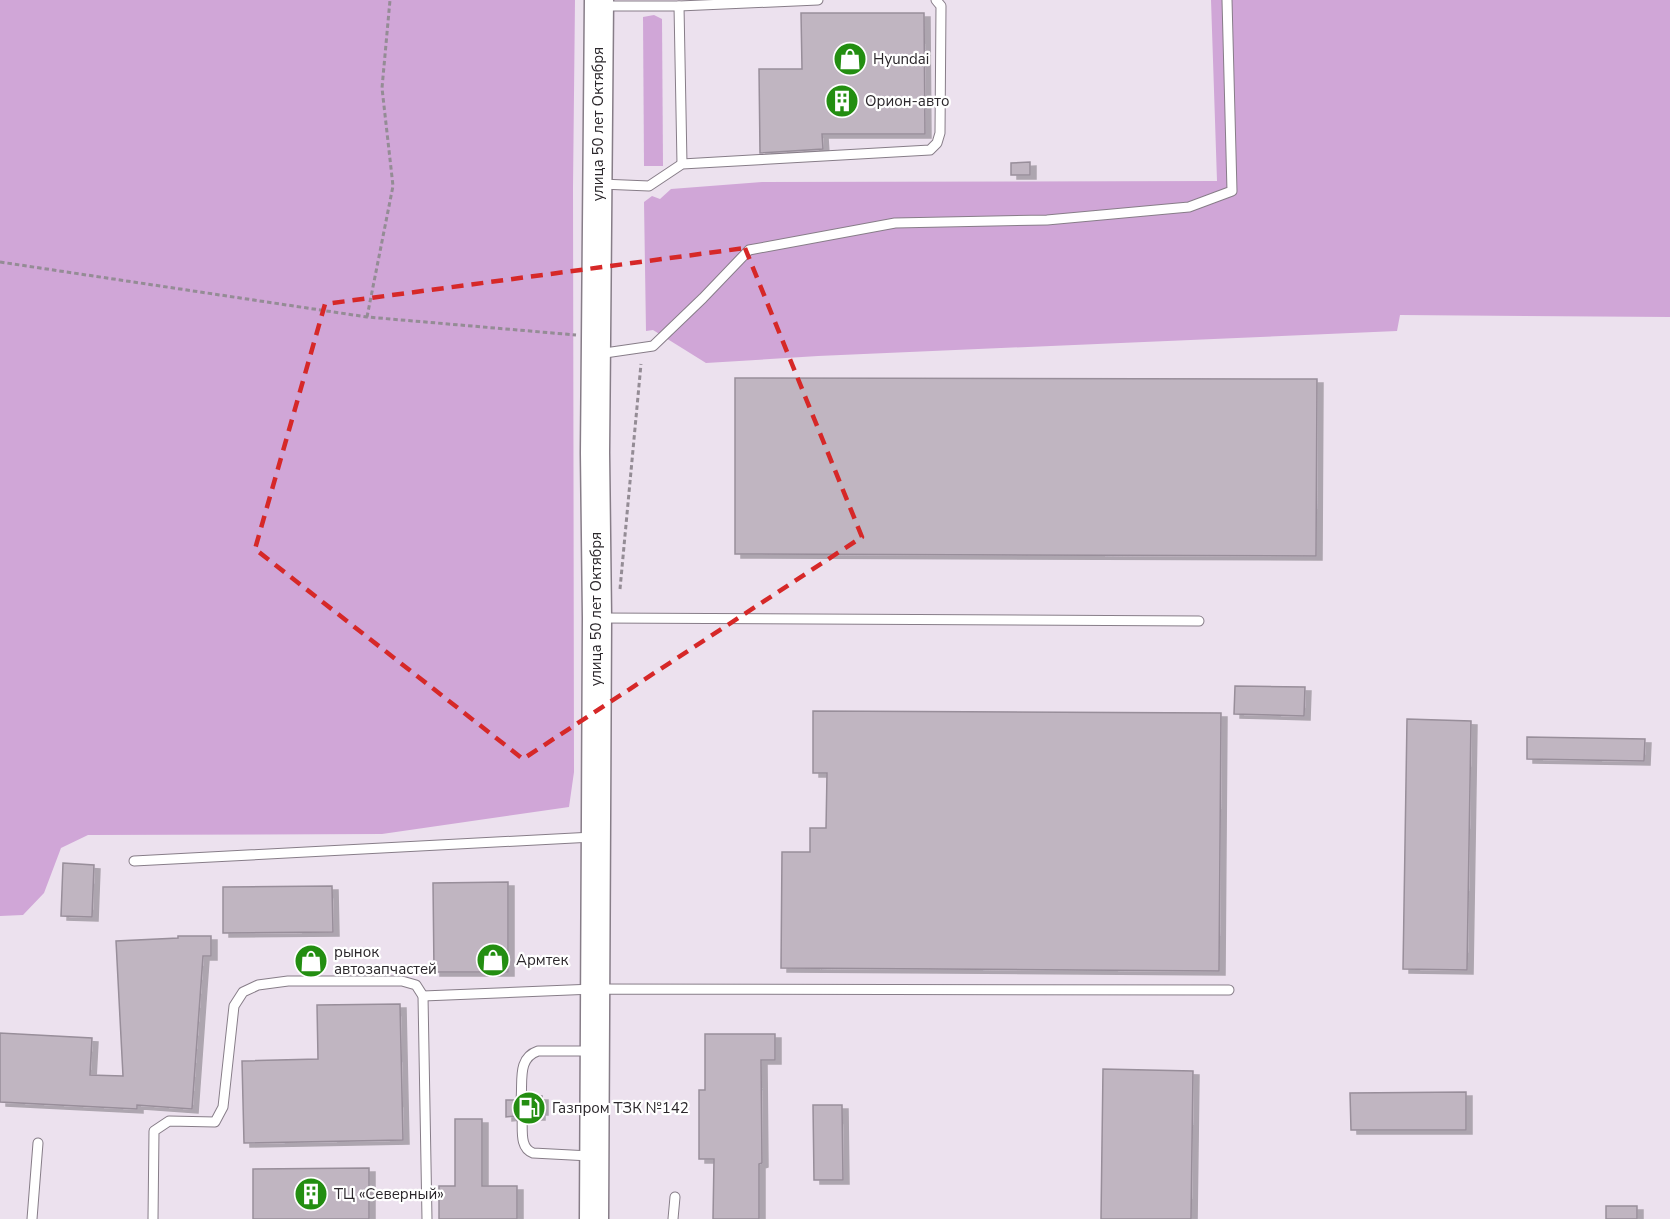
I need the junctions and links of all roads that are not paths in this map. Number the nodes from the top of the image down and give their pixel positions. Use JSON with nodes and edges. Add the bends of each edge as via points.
{"nodes":[{"id":1,"x":818,"y":0,"type":"edge"},
{"id":2,"x":936,"y":0,"type":"edge"},
{"id":3,"x":1227,"y":0,"type":"edge"},
{"id":4,"x":599,"y":3,"type":"edge"},
{"id":5,"x":679,"y":6,"type":"junction"},
{"id":6,"x":682,"y":164,"type":"junction"},
{"id":7,"x":609,"y":185,"type":"junction"},
{"id":8,"x":596,"y":346,"type":"junction"},
{"id":9,"x":597,"y":618,"type":"junction"},
{"id":10,"x":1199,"y":621,"type":"dead end"},
{"id":11,"x":595,"y":837,"type":"junction"},
{"id":12,"x":134,"y":861,"type":"dead end"},
{"id":13,"x":594,"y":989,"type":"junction"},
{"id":14,"x":1229,"y":990,"type":"dead end"},
{"id":15,"x":423,"y":996,"type":"junction"},
{"id":16,"x":595,"y":1050,"type":"junction"},
{"id":17,"x":521,"y":1100,"type":"dead end"},
{"id":18,"x":522,"y":1116,"type":"dead end"},
{"id":19,"x":38,"y":1143,"type":"dead end"},
{"id":20,"x":594,"y":1157,"type":"junction"},
{"id":21,"x":675,"y":1197,"type":"dead end"},
{"id":22,"x":32,"y":1219,"type":"edge"},
{"id":23,"x":153,"y":1219,"type":"edge"},
{"id":24,"x":427,"y":1219,"type":"edge"},
{"id":25,"x":594,"y":1219,"type":"edge"},
{"id":26,"x":674,"y":1219,"type":"edge"}],
"edges":[{"from":1,"to":5,"type":"lane"},
{"from":2,"to":6,"type":"lane","via":[[941,6],[940,133],[930,150]]},
{"from":3,"to":8,"type":"lane","via":[[1233,191],[1189,207],[1047,220],[895,223],[749,250],[653,345]]},
{"from":4,"to":5,"type":"lane"},
{"from":4,"to":7,"type":"main road","name":"улица 50 лет Октября"},
{"from":5,"to":6,"type":"lane"},
{"from":6,"to":7,"type":"lane","via":[[649,186]]},
{"from":7,"to":8,"type":"main road","name":"улица 50 лет Октября"},
{"from":8,"to":9,"type":"main road","name":"улица 50 лет Октября"},
{"from":9,"to":10,"type":"lane"},
{"from":9,"to":11,"type":"main road","name":"улица 50 лет Октября"},
{"from":11,"to":12,"type":"lane"},
{"from":11,"to":13,"type":"main road","name":"улица 50 лет Октября"},
{"from":13,"to":14,"type":"lane"},
{"from":13,"to":15,"type":"lane"},
{"from":13,"to":16,"type":"main road","name":"улица 50 лет Октября"},
{"from":15,"to":23,"type":"lane","via":[[416,985],[402,981],[288,981],[258,985],[243,992],[234,1006],[223,1107],[215,1122],[169,1120],[154,1131]]},
{"from":15,"to":24,"type":"lane"},
{"from":16,"to":17,"type":"lane","via":[[531,1054],[524,1063]]},
{"from":16,"to":20,"type":"main road","name":"улица 50 лет Октября"},
{"from":18,"to":20,"type":"lane","via":[[527,1151]]},
{"from":19,"to":22,"type":"lane"},
{"from":20,"to":25,"type":"main road","name":"улица 50 лет Октября"},
{"from":21,"to":26,"type":"lane"}]}
